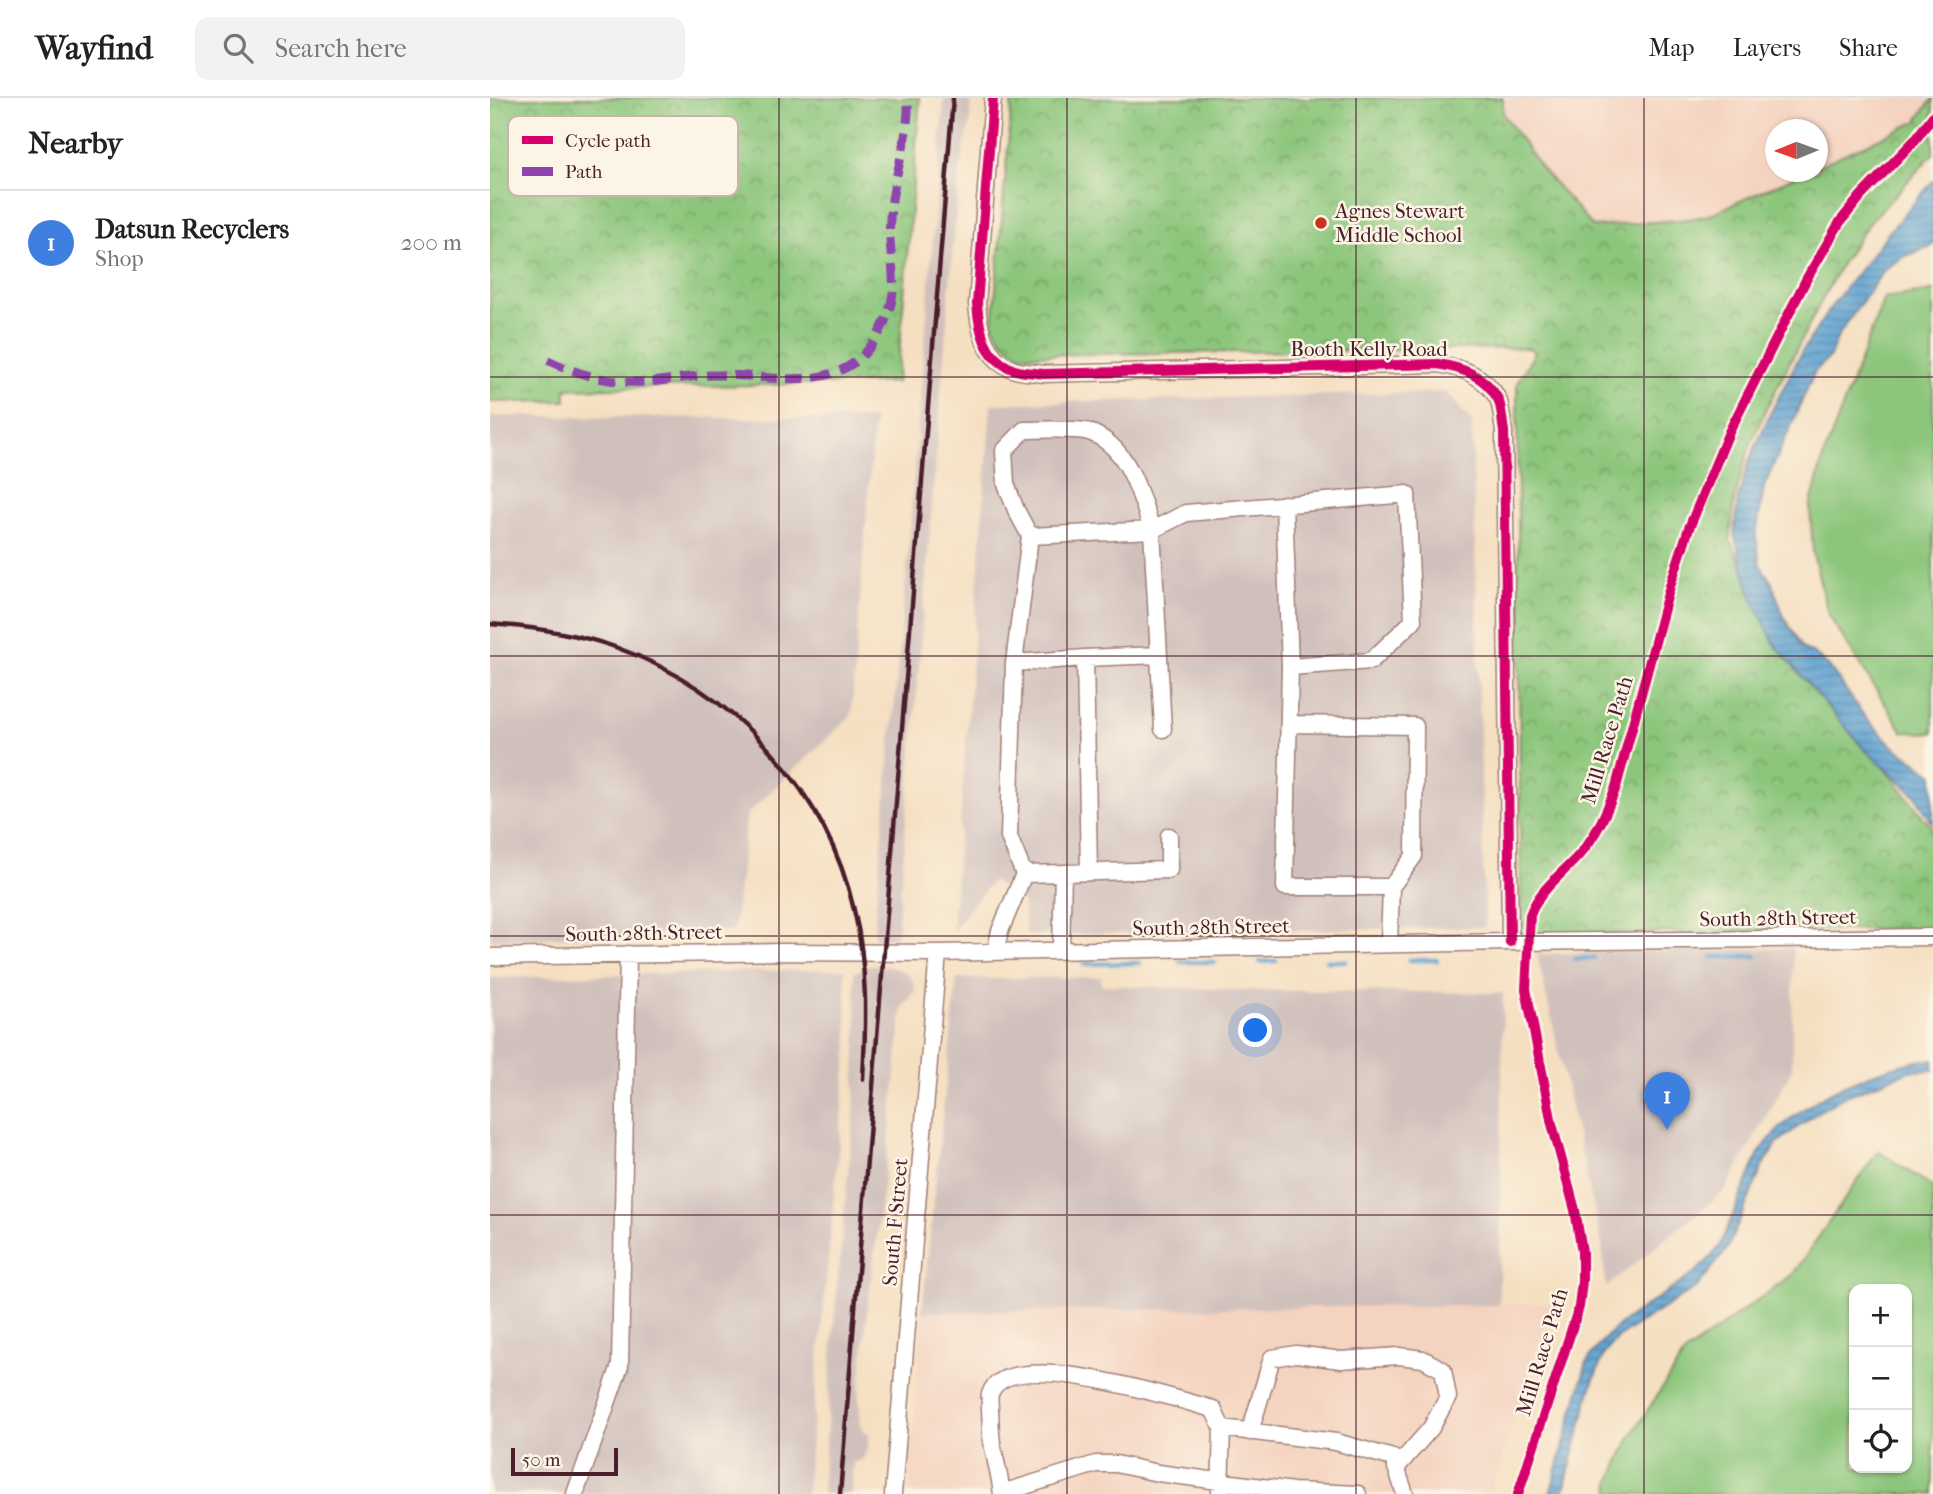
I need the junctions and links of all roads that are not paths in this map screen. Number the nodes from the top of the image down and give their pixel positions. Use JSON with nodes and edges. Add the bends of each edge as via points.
{"nodes":[{"id":1,"x":993,"y":98,"type":"edge"},
{"id":2,"x":1284,"y":504,"type":"junction"},
{"id":3,"x":1152,"y":530,"type":"junction"},
{"id":4,"x":1030,"y":536,"type":"junction"},
{"id":5,"x":1159,"y":655,"type":"junction"},
{"id":6,"x":1085,"y":658,"type":"junction"},
{"id":7,"x":1014,"y":663,"type":"junction"},
{"id":8,"x":1290,"y":667,"type":"junction"},
{"id":9,"x":1289,"y":724,"type":"junction"},
{"id":10,"x":1163,"y":729,"type":"dead end"},
{"id":11,"x":1169,"y":836,"type":"dead end"},
{"id":12,"x":1089,"y":872,"type":"junction"},
{"id":13,"x":1063,"y":873,"type":"junction"},
{"id":14,"x":1024,"y":874,"type":"junction"},
{"id":15,"x":1391,"y":887,"type":"junction"},
{"id":16,"x":1933,"y":937,"type":"edge"},
{"id":17,"x":1510,"y":942,"type":"junction"},
{"id":18,"x":1389,"y":944,"type":"junction"},
{"id":19,"x":1061,"y":951,"type":"junction"},
{"id":20,"x":995,"y":952,"type":"junction"},
{"id":21,"x":938,"y":953,"type":"junction"},
{"id":22,"x":628,"y":954,"type":"junction"},
{"id":23,"x":490,"y":957,"type":"edge"},
{"id":24,"x":1222,"y":1428,"type":"junction"},
{"id":25,"x":1250,"y":1432,"type":"junction"},
{"id":26,"x":1396,"y":1468,"type":"junction"},
{"id":27,"x":1221,"y":1487,"type":"edge"},
{"id":28,"x":575,"y":1494,"type":"edge"},
{"id":29,"x":893,"y":1494,"type":"edge"},
{"id":30,"x":1002,"y":1494,"type":"edge"},
{"id":31,"x":1358,"y":1494,"type":"edge"},
{"id":32,"x":1405,"y":1494,"type":"edge"}],
"edges":[{"from":1,"to":17,"type":"street","name":"Booth Kelly Road","via":[[977,304],[979,330],[990,353],[1011,369],[1043,374],[1438,364],[1461,368],[1483,380],[1499,401],[1504,432]]},
{"from":2,"to":3,"type":"street","via":[[1186,513]]},
{"from":2,"to":8,"type":"street"},
{"from":2,"to":8,"type":"street","via":[[1407,494],[1413,621],[1371,662]]},
{"from":3,"to":4,"type":"street"},
{"from":3,"to":4,"type":"street","via":[[1133,474],[1112,445],[1088,432],[1024,430],[1004,451],[1006,484]]},
{"from":3,"to":5,"type":"street"},
{"from":4,"to":7,"type":"street"},
{"from":5,"to":6,"type":"street"},
{"from":5,"to":10,"type":"street"},
{"from":6,"to":7,"type":"street"},
{"from":6,"to":12,"type":"street"},
{"from":7,"to":14,"type":"street","via":[[1009,837]]},
{"from":8,"to":9,"type":"street"},
{"from":9,"to":15,"type":"street","via":[[1285,887]]},
{"from":9,"to":15,"type":"street","via":[[1415,726],[1414,856]]},
{"from":11,"to":12,"type":"street","via":[[1169,870]]},
{"from":12,"to":13,"type":"street"},
{"from":13,"to":14,"type":"street"},
{"from":13,"to":19,"type":"street"},
{"from":14,"to":20,"type":"street"},
{"from":15,"to":18,"type":"street"},
{"from":16,"to":17,"type":"street","name":"South 28th Street"},
{"from":17,"to":18,"type":"street","name":"South 28th Street"},
{"from":18,"to":19,"type":"street","name":"South 28th Street"},
{"from":19,"to":20,"type":"street","name":"South 28th Street"},
{"from":20,"to":21,"type":"street","name":"South 28th Street"},
{"from":21,"to":22,"type":"street","name":"South 28th Street"},
{"from":21,"to":29,"type":"street","name":"South F Street"},
{"from":22,"to":23,"type":"street","name":"South 28th Street"},
{"from":22,"to":28,"type":"street","via":[[620,1366]]},
{"from":24,"to":25,"type":"street"},
{"from":24,"to":27,"type":"street"},
{"from":24,"to":30,"type":"street","via":[[1213,1409],[1099,1380],[1057,1373],[1001,1379],[990,1394],[991,1441]]},
{"from":25,"to":26,"type":"street","via":[[1336,1442],[1393,1458]]},
{"from":25,"to":26,"type":"street","via":[[1272,1358],[1296,1354],[1340,1360],[1423,1359],[1443,1370],[1448,1397],[1431,1427]]},
{"from":26,"to":32,"type":"street"},
{"from":27,"to":30,"type":"street","via":[[1116,1464],[1096,1464]]},
{"from":27,"to":31,"type":"street"}]}
